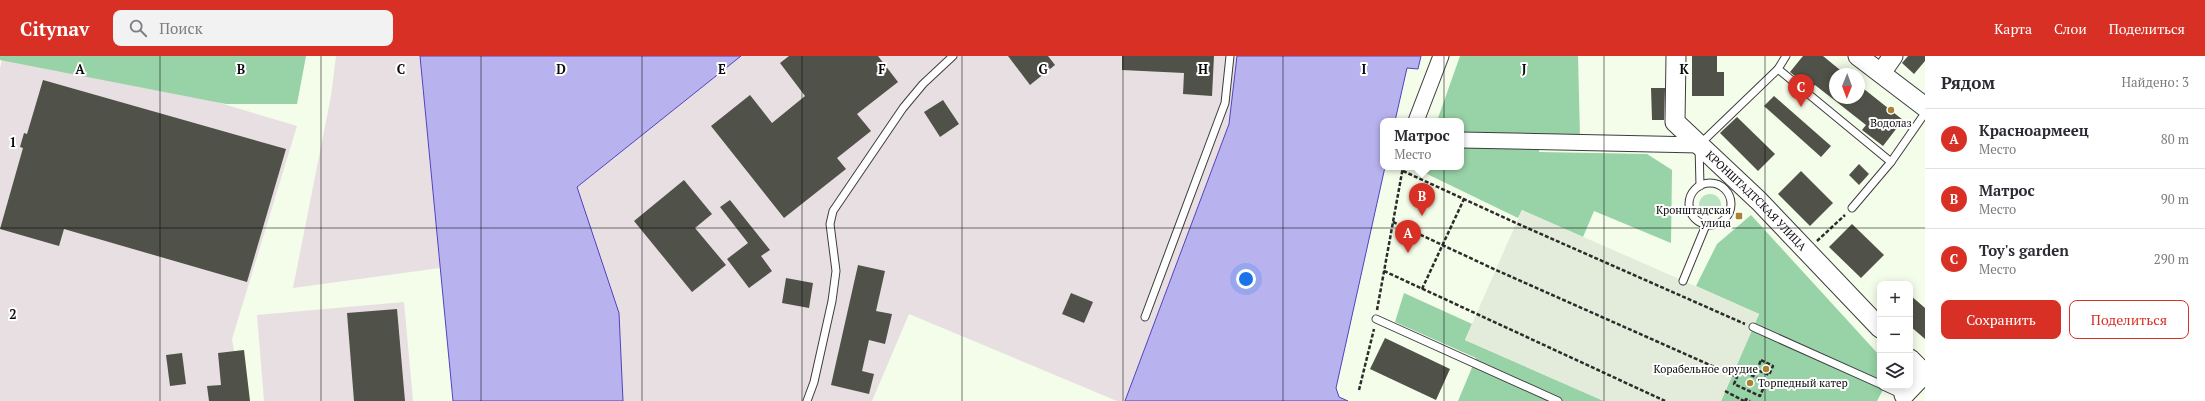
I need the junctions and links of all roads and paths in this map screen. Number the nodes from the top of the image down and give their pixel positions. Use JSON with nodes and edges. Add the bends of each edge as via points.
{"nodes":[{"id":1,"x":953,"y":56,"type":"edge"},
{"id":2,"x":1230,"y":56,"type":"edge"},
{"id":3,"x":1441,"y":56,"type":"edge"},
{"id":4,"x":1676,"y":56,"type":"edge"},
{"id":5,"x":1786,"y":56,"type":"edge"},
{"id":6,"x":1858,"y":56,"type":"edge"},
{"id":7,"x":1893,"y":56,"type":"edge"},
{"id":8,"x":1778,"y":69,"type":"junction"},
{"id":9,"x":1881,"y":73,"type":"junction"},
{"id":10,"x":1925,"y":107,"type":"edge"},
{"id":11,"x":1925,"y":113,"type":"edge"},
{"id":12,"x":1417,"y":118,"type":"edge"},
{"id":13,"x":1464,"y":140,"type":"edge"},
{"id":14,"x":1699,"y":145,"type":"junction"},
{"id":15,"x":1891,"y":162,"type":"junction"},
{"id":16,"x":1403,"y":170,"type":"edge"},
{"id":17,"x":1405,"y":170,"type":"edge"},
{"id":18,"x":1700,"y":186,"type":"junction"},
{"id":19,"x":1734,"y":189,"type":"junction"},
{"id":20,"x":1464,"y":199,"type":"junction"},
{"id":21,"x":1852,"y":208,"type":"joint"},
{"id":22,"x":1393,"y":222,"type":"junction"},
{"id":23,"x":1706,"y":225,"type":"junction"},
{"id":24,"x":1442,"y":244,"type":"junction"},
{"id":25,"x":1806,"y":251,"type":"junction"},
{"id":26,"x":1384,"y":271,"type":"junction"},
{"id":27,"x":1682,"y":281,"type":"dead end"},
{"id":28,"x":1422,"y":289,"type":"junction"},
{"id":29,"x":1144,"y":317,"type":"dead end"},
{"id":30,"x":1376,"y":319,"type":"junction"},
{"id":31,"x":1877,"y":325,"type":"edge"},
{"id":32,"x":1754,"y":327,"type":"joint"},
{"id":33,"x":1913,"y":362,"type":"edge"},
{"id":34,"x":1764,"y":373,"type":"junction"},
{"id":35,"x":1925,"y":374,"type":"edge"},
{"id":36,"x":1737,"y":377,"type":"junction"},
{"id":37,"x":1761,"y":380,"type":"junction"},
{"id":38,"x":1877,"y":383,"type":"edge"},
{"id":39,"x":1892,"y":389,"type":"edge"},
{"id":40,"x":1359,"y":390,"type":"dead end"},
{"id":41,"x":1725,"y":391,"type":"dead end"},
{"id":42,"x":1904,"y":394,"type":"edge"},
{"id":43,"x":807,"y":401,"type":"edge"},
{"id":44,"x":1558,"y":401,"type":"edge"},
{"id":45,"x":1664,"y":401,"type":"edge"},
{"id":46,"x":1745,"y":401,"type":"edge"},
{"id":47,"x":1750,"y":401,"type":"edge"}],
"edges":[{"from":1,"to":43,"type":"lane","via":[[923,84],[903,108],[833,211],[830,224],[836,271],[832,301],[814,382]]},
{"from":2,"to":29,"type":"lane","via":[[1225,103]]},
{"from":3,"to":12,"type":"street"},
{"from":4,"to":14,"type":"street","name":"КРОНШТАДТСКАЯ УЛИЦА","via":[[1676,122]]},
{"from":5,"to":8,"type":"lane"},
{"from":6,"to":9,"type":"street"},
{"from":7,"to":9,"type":"street"},
{"from":8,"to":14,"type":"lane"},
{"from":8,"to":15,"type":"lane"},
{"from":9,"to":10,"type":"street"},
{"from":11,"to":15,"type":"lane"},
{"from":13,"to":14,"type":"street"},
{"from":14,"to":18,"type":"lane"},
{"from":14,"to":19,"type":"street","name":"КРОНШТАДТСКАЯ УЛИЦА"},
{"from":15,"to":21,"type":"lane"},
{"from":16,"to":22,"type":"path"},
{"from":17,"to":20,"type":"path"},
{"from":18,"to":19,"type":"lane","via":[[1713,184],[1725,190]]},
{"from":18,"to":23,"type":"lane","via":[[1691,195],[1685,208],[1694,220]]},
{"from":19,"to":23,"type":"lane","via":[[1728,214],[1719,223]]},
{"from":19,"to":25,"type":"street","name":"КРОНШТАДТСКАЯ УЛИЦА"},
{"from":20,"to":24,"type":"path"},
{"from":20,"to":32,"type":"path"},
{"from":21,"to":25,"type":"path"},
{"from":22,"to":24,"type":"path"},
{"from":22,"to":26,"type":"path"},
{"from":23,"to":27,"type":"lane"},
{"from":24,"to":28,"type":"path"},
{"from":24,"to":36,"type":"path"},
{"from":25,"to":31,"type":"street","name":"КРОНШТАДТСКАЯ УЛИЦА"},
{"from":26,"to":28,"type":"path"},
{"from":26,"to":30,"type":"path"},
{"from":28,"to":45,"type":"path"},
{"from":30,"to":40,"type":"path"},
{"from":30,"to":44,"type":"lane"},
{"from":32,"to":38,"type":"lane"},
{"from":33,"to":35,"type":"street"},
{"from":34,"to":34,"type":"path","via":[[1769,375],[1773,366],[1761,360],[1757,370]]},
{"from":34,"to":37,"type":"path"},
{"from":35,"to":42,"type":"street"},
{"from":36,"to":37,"type":"path","via":[[1740,370]]},
{"from":36,"to":37,"type":"path","via":[[1734,384],[1760,396],[1766,382]]},
{"from":39,"to":42,"type":"lane"},
{"from":41,"to":46,"type":"path"},
{"from":46,"to":47,"type":"path"}]}
